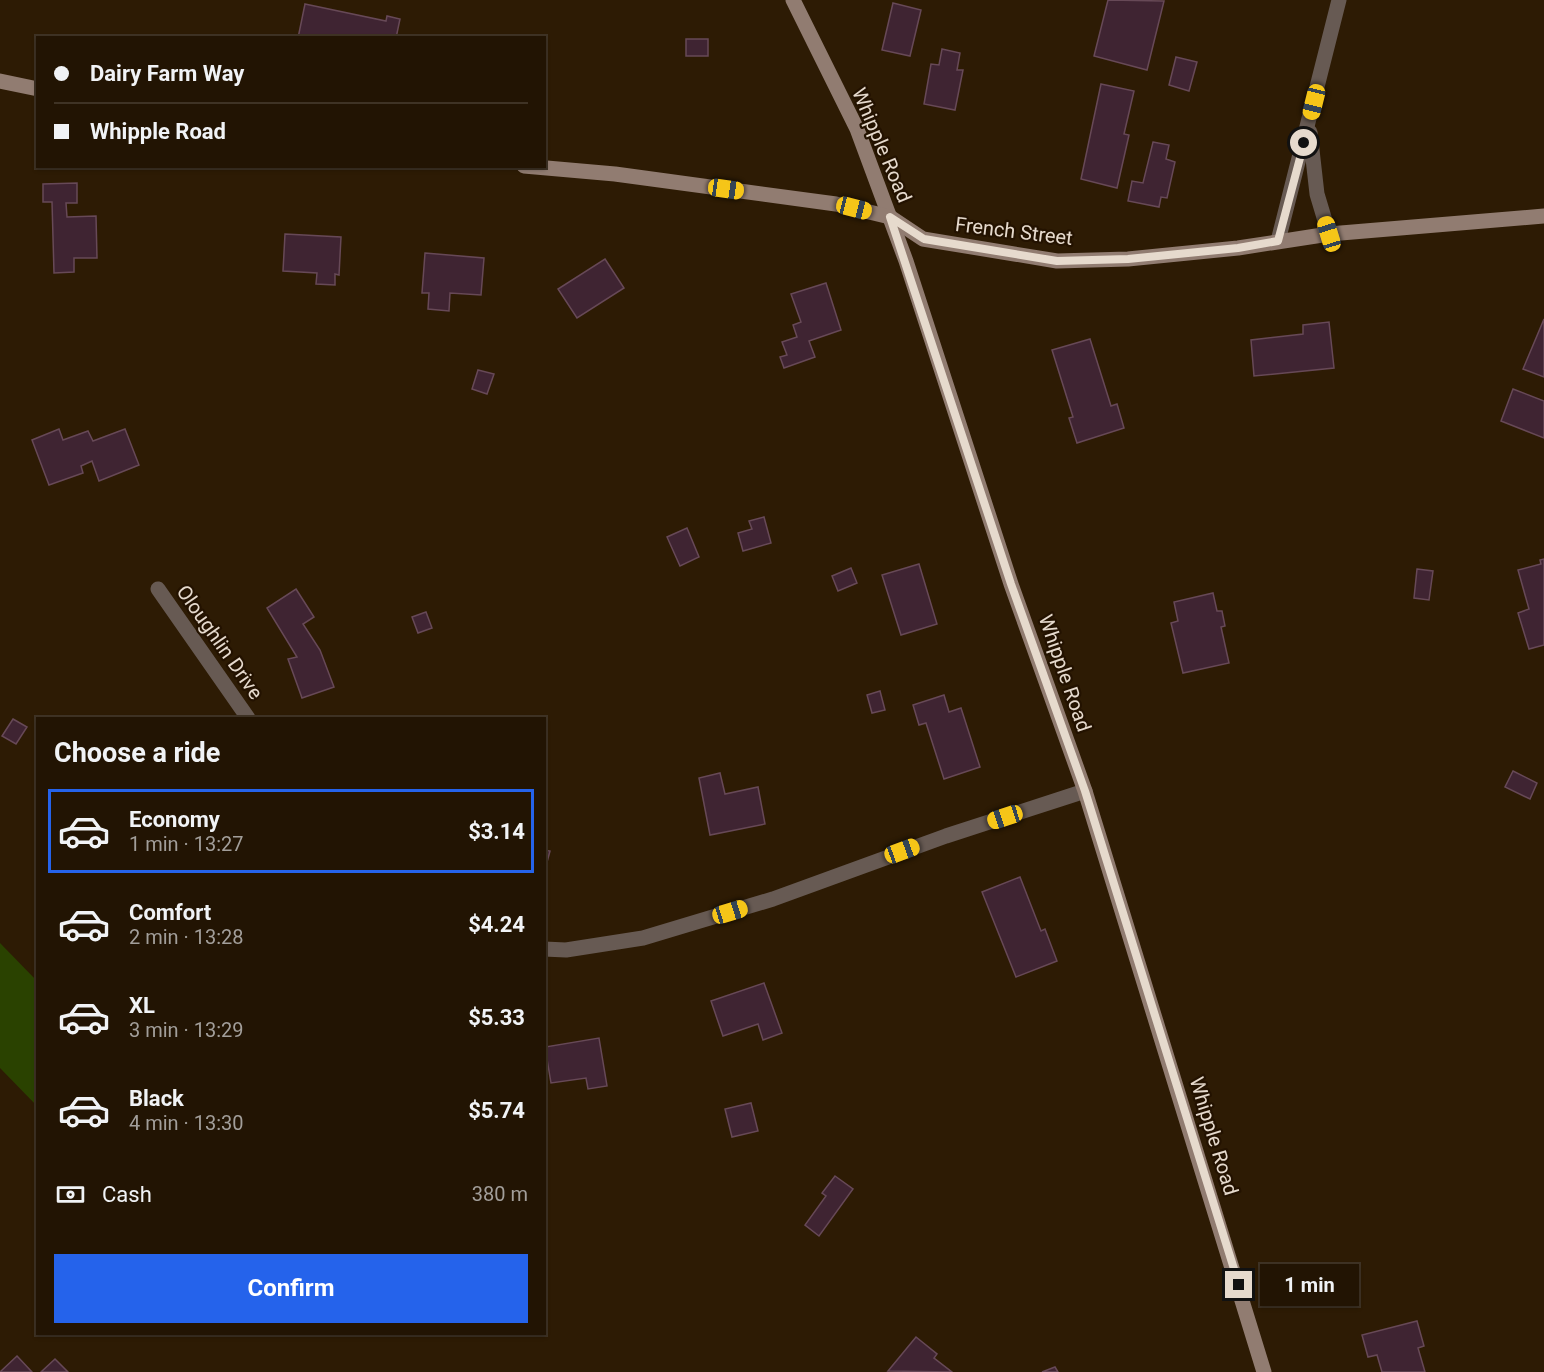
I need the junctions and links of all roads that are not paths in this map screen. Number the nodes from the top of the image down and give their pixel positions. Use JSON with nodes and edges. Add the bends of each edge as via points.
{"nodes":[{"id":1,"x":793,"y":0,"type":"edge"},
{"id":2,"x":1339,"y":0,"type":"edge"},
{"id":3,"x":0,"y":81,"type":"edge"},
{"id":4,"x":36,"y":89,"type":"edge"},
{"id":5,"x":1309,"y":123,"type":"junction"},
{"id":6,"x":546,"y":168,"type":"edge"},
{"id":7,"x":1544,"y":216,"type":"edge"},
{"id":8,"x":890,"y":217,"type":"junction"},
{"id":9,"x":1329,"y":234,"type":"junction"},
{"id":10,"x":1278,"y":241,"type":"junction"},
{"id":11,"x":158,"y":590,"type":"dead end"},
{"id":12,"x":247,"y":717,"type":"edge"},
{"id":13,"x":1085,"y":791,"type":"junction"},
{"id":14,"x":546,"y":949,"type":"edge"},
{"id":15,"x":1264,"y":1372,"type":"edge"}],
"edges":[{"from":1,"to":8,"type":"main road","name":"Whipple Road","via":[[857,129]]},
{"from":2,"to":5,"type":"street"},
{"from":3,"to":4,"type":"main road"},
{"from":5,"to":9,"type":"street","via":[[1317,194]]},
{"from":5,"to":10,"type":"street"},
{"from":6,"to":8,"type":"main road","name":"French Street","via":[[836,204]]},
{"from":7,"to":9,"type":"main road","name":"French Street"},
{"from":8,"to":10,"type":"main road","name":"French Street","via":[[924,239],[1057,261],[1128,259]]},
{"from":8,"to":13,"type":"main road","name":"Whipple Road","via":[[1011,584]]},
{"from":9,"to":10,"type":"main road","name":"French Street"},
{"from":11,"to":12,"type":"street","name":"Oloughlin Drive"},
{"from":13,"to":14,"type":"street","via":[[773,899],[643,938],[566,950]]},
{"from":13,"to":15,"type":"main road","name":"Whipple Road"}]}
